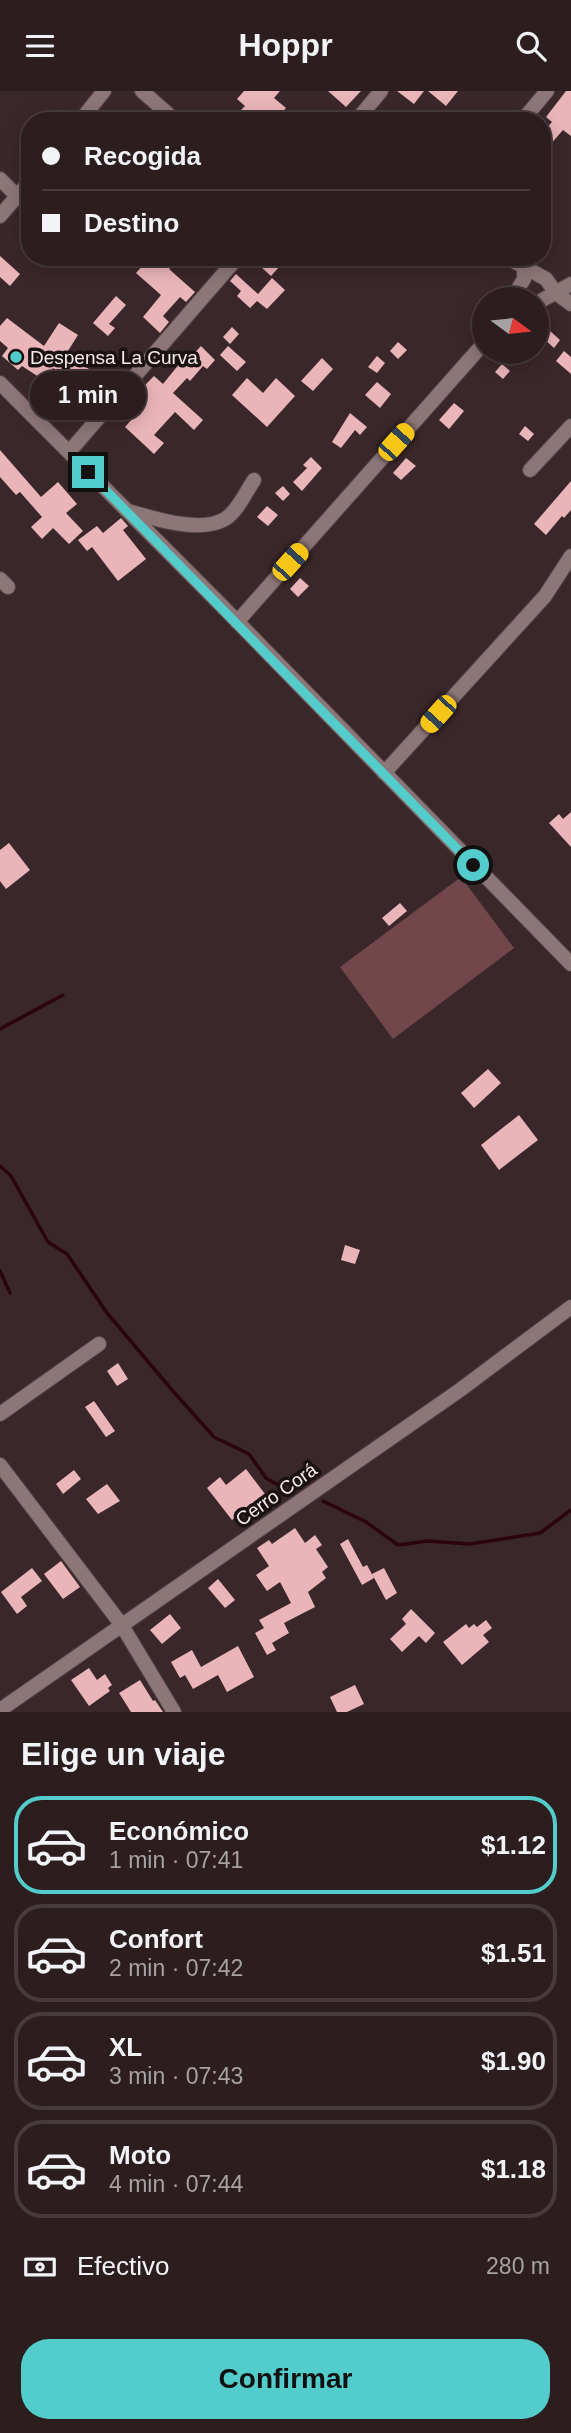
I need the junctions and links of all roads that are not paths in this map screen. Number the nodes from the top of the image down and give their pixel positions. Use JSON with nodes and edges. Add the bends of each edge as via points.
{"nodes":[{"id":1,"x":104,"y":91,"type":"edge"},
{"id":2,"x":142,"y":91,"type":"edge"},
{"id":3,"x":382,"y":91,"type":"edge"},
{"id":4,"x":547,"y":91,"type":"edge"},
{"id":5,"x":87,"y":112,"type":"edge"},
{"id":6,"x":166,"y":112,"type":"edge"},
{"id":7,"x":364,"y":112,"type":"edge"},
{"id":8,"x":530,"y":112,"type":"edge"},
{"id":9,"x":0,"y":179,"type":"edge"},
{"id":10,"x":21,"y":191,"type":"edge"},
{"id":11,"x":17,"y":196,"type":"junction"},
{"id":12,"x":0,"y":216,"type":"edge"},
{"id":13,"x":230,"y":266,"type":"edge"},
{"id":14,"x":524,"y":266,"type":"joint"},
{"id":15,"x":571,"y":284,"type":"edge"},
{"id":16,"x":519,"y":287,"type":"edge"},
{"id":17,"x":556,"y":293,"type":"junction"},
{"id":18,"x":550,"y":296,"type":"edge"},
{"id":19,"x":571,"y":304,"type":"edge"},
{"id":20,"x":472,"y":357,"type":"edge"},
{"id":21,"x":0,"y":383,"type":"edge"},
{"id":22,"x":571,"y":426,"type":"edge"},
{"id":23,"x":69,"y":453,"type":"junction"},
{"id":24,"x":530,"y":470,"type":"dead end"},
{"id":25,"x":254,"y":480,"type":"dead end"},
{"id":26,"x":126,"y":510,"type":"junction"},
{"id":27,"x":571,"y":556,"type":"edge"},
{"id":28,"x":237,"y":622,"type":"junction"},
{"id":29,"x":384,"y":773,"type":"junction"},
{"id":30,"x":571,"y":964,"type":"edge"},
{"id":31,"x":571,"y":1307,"type":"edge"},
{"id":32,"x":99,"y":1345,"type":"dead end"},
{"id":33,"x":0,"y":1413,"type":"edge"},
{"id":34,"x":0,"y":1465,"type":"edge"},
{"id":35,"x":121,"y":1624,"type":"junction"},
{"id":36,"x":0,"y":1710,"type":"edge"},
{"id":37,"x":174,"y":1712,"type":"edge"}],
"edges":[{"from":1,"to":5,"type":"street"},
{"from":2,"to":6,"type":"street"},
{"from":3,"to":7,"type":"street"},
{"from":4,"to":8,"type":"street"},
{"from":9,"to":11,"type":"street"},
{"from":10,"to":11,"type":"street"},
{"from":11,"to":12,"type":"street"},
{"from":13,"to":23,"type":"street"},
{"from":14,"to":16,"type":"street"},
{"from":14,"to":17,"type":"street","via":[[546,279]]},
{"from":15,"to":17,"type":"street"},
{"from":17,"to":18,"type":"street"},
{"from":17,"to":19,"type":"street"},
{"from":20,"to":28,"type":"street"},
{"from":21,"to":23,"type":"street"},
{"from":22,"to":24,"type":"street"},
{"from":23,"to":26,"type":"street"},
{"from":25,"to":26,"type":"street","via":[[227,519],[212,524],[170,523]]},
{"from":26,"to":28,"type":"street"},
{"from":27,"to":29,"type":"street","via":[[545,596]]},
{"from":28,"to":29,"type":"street"},
{"from":29,"to":30,"type":"street"},
{"from":31,"to":35,"type":"street","name":"Cerro Corá","via":[[460,1390]]},
{"from":32,"to":33,"type":"street"},
{"from":34,"to":35,"type":"street"},
{"from":35,"to":36,"type":"street","name":"Cerro Corá"},
{"from":35,"to":37,"type":"street"}]}
